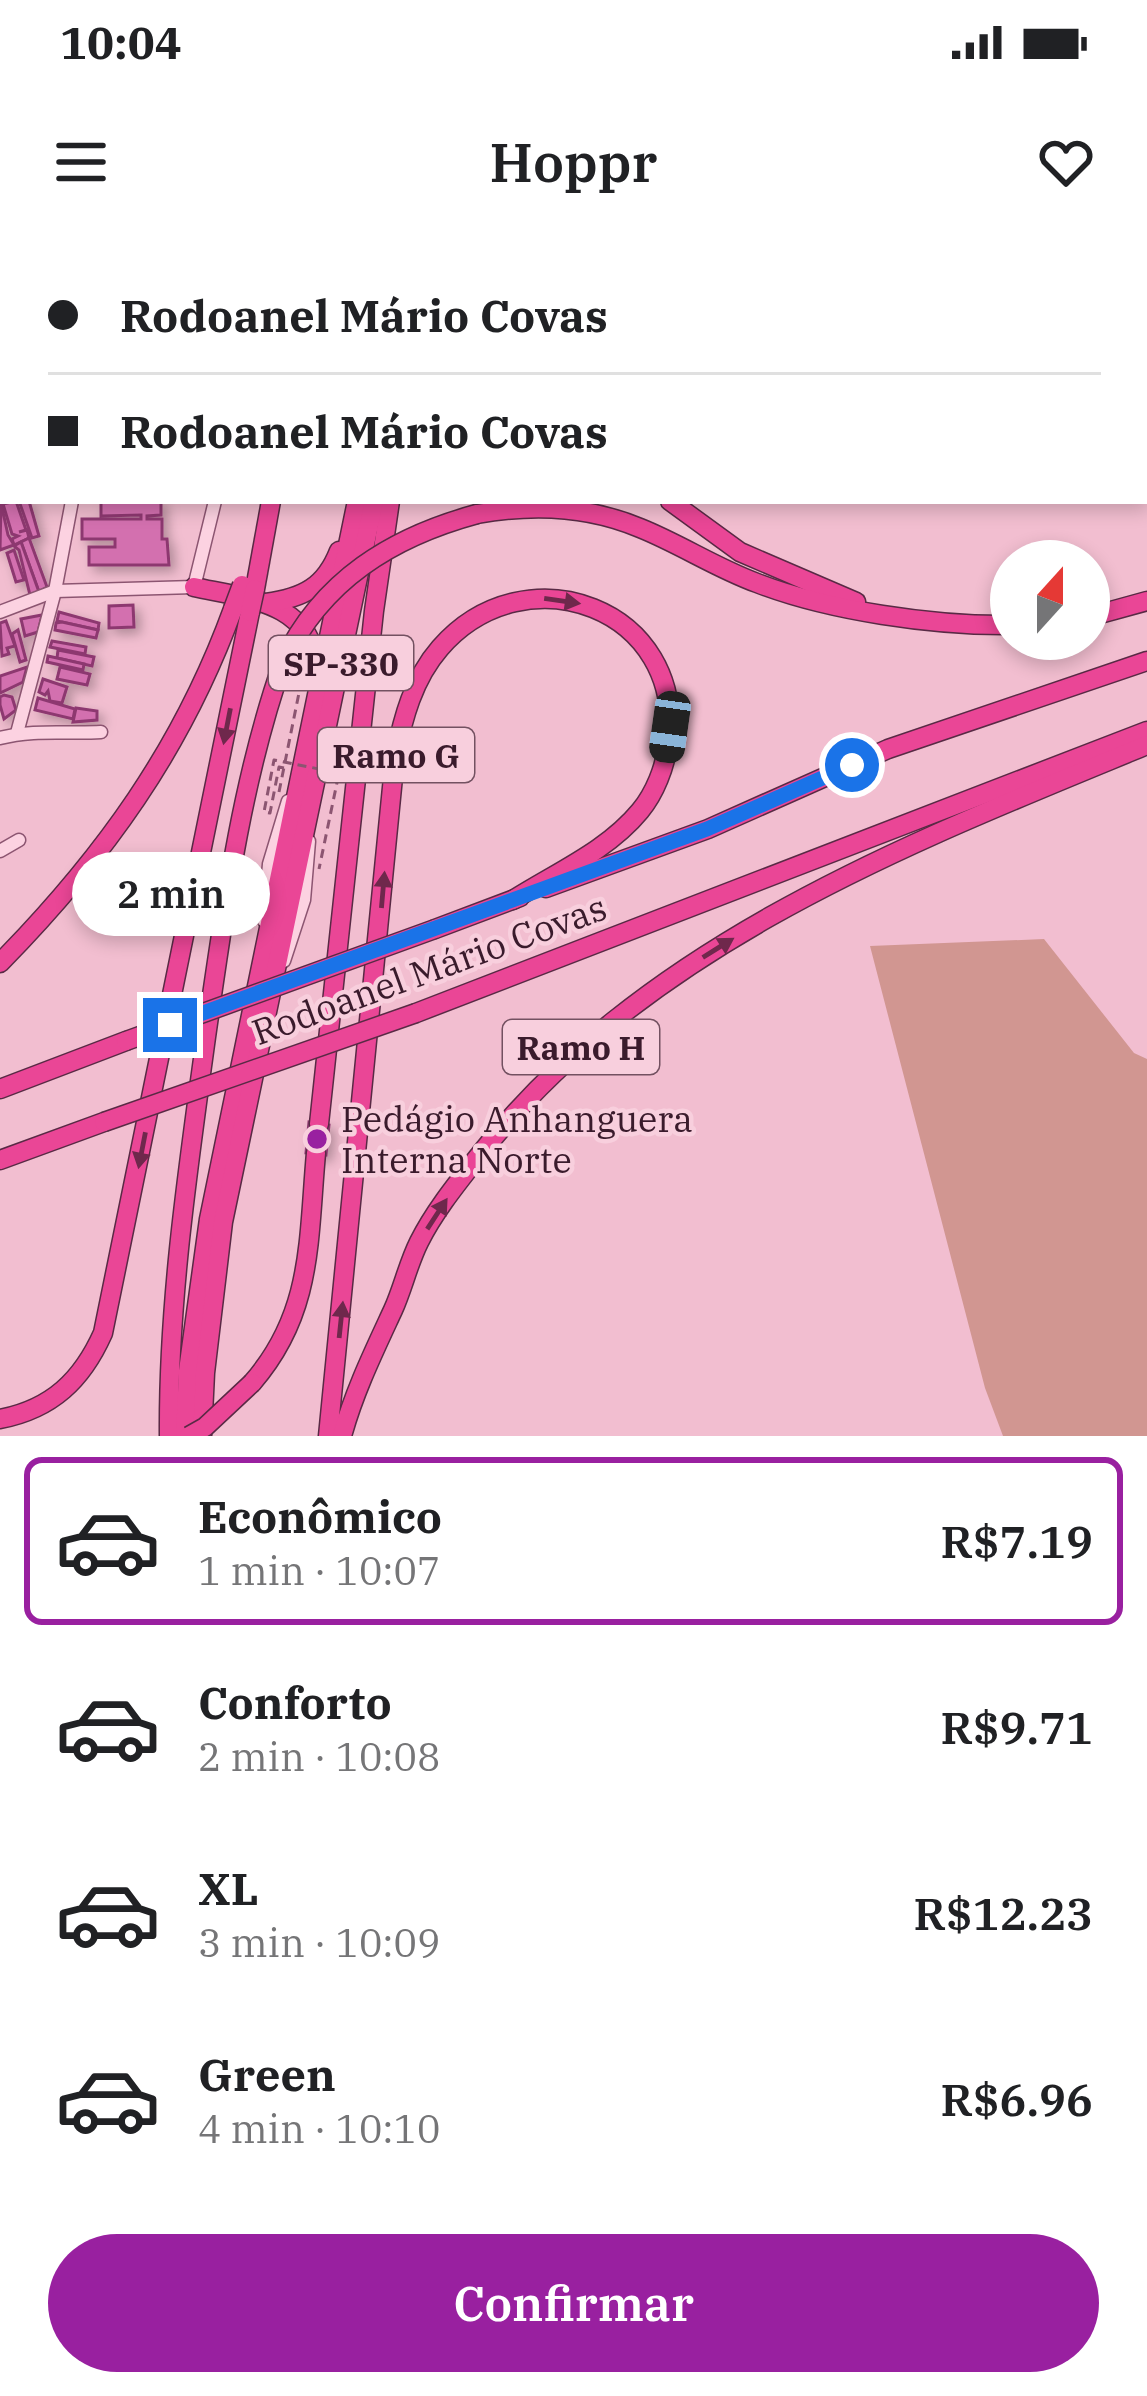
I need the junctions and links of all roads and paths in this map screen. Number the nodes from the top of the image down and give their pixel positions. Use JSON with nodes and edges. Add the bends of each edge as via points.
{"nodes":[{"id":1,"x":71,"y":504,"type":"edge"},
{"id":2,"x":213,"y":504,"type":"edge"},
{"id":3,"x":271,"y":504,"type":"edge"},
{"id":4,"x":355,"y":504,"type":"edge"},
{"id":5,"x":355,"y":504,"type":"edge"},
{"id":6,"x":373,"y":504,"type":"edge"},
{"id":7,"x":390,"y":504,"type":"edge"},
{"id":8,"x":674,"y":504,"type":"edge"},
{"id":9,"x":194,"y":587,"type":"junction"},
{"id":10,"x":55,"y":591,"type":"junction"},
{"id":11,"x":249,"y":600,"type":"junction"},
{"id":12,"x":1147,"y":602,"type":"edge"},
{"id":13,"x":0,"y":612,"type":"edge"},
{"id":14,"x":1110,"y":612,"type":"edge"},
{"id":15,"x":883,"y":613,"type":"junction"},
{"id":16,"x":990,"y":623,"type":"edge"},
{"id":17,"x":1147,"y":661,"type":"edge"},
{"id":18,"x":305,"y":666,"type":"dead end"},
{"id":19,"x":316,"y":698,"type":"junction"},
{"id":20,"x":1147,"y":731,"type":"edge"},
{"id":21,"x":101,"y":732,"type":"dead end"},
{"id":22,"x":17,"y":733,"type":"junction"},
{"id":23,"x":0,"y":738,"type":"edge"},
{"id":24,"x":1147,"y":745,"type":"edge"},
{"id":25,"x":291,"y":773,"type":"junction"},
{"id":26,"x":272,"y":820,"type":"dead end"},
{"id":27,"x":19,"y":840,"type":"dead end"},
{"id":28,"x":0,"y":851,"type":"edge"},
{"id":29,"x":319,"y":869,"type":"dead end"},
{"id":30,"x":513,"y":900,"type":"junction"},
{"id":31,"x":0,"y":963,"type":"edge"},
{"id":32,"x":0,"y":1089,"type":"edge"},
{"id":33,"x":319,"y":1124,"type":"dead end"},
{"id":34,"x":316,"y":1154,"type":"dead end"},
{"id":35,"x":0,"y":1160,"type":"edge"},
{"id":36,"x":0,"y":1419,"type":"edge"},
{"id":37,"x":170,"y":1436,"type":"edge"},
{"id":38,"x":187,"y":1436,"type":"edge"},
{"id":39,"x":202,"y":1436,"type":"edge"},
{"id":40,"x":328,"y":1436,"type":"edge"},
{"id":41,"x":341,"y":1436,"type":"edge"}],
"edges":[{"from":1,"to":10,"type":"street"},
{"from":2,"to":9,"type":"street"},
{"from":3,"to":11,"type":"highway"},
{"from":4,"to":11,"type":"highway","via":[[337,559],[311,592]]},
{"from":5,"to":19,"type":"highway","number":"SP-330"},
{"from":6,"to":39,"type":"highway","number":"SP-330","via":[[224,1222]]},
{"from":7,"to":33,"type":"highway"},
{"from":8,"to":15,"type":"highway","via":[[740,552]]},
{"from":9,"to":10,"type":"street"},
{"from":9,"to":11,"type":"highway"},
{"from":10,"to":13,"type":"street"},
{"from":10,"to":22,"type":"street"},
{"from":11,"to":19,"type":"highway","via":[[293,616],[310,635]]},
{"from":11,"to":31,"type":"highway","via":[[98,857]]},
{"from":11,"to":36,"type":"highway","one_way":true,"via":[[103,1333],[74,1382],[45,1406]]},
{"from":12,"to":14,"type":"highway"},
{"from":15,"to":16,"type":"highway"},
{"from":15,"to":37,"type":"highway","bridge":true,"via":[[760,585],[640,527],[549,507],[477,514],[397,542],[308,616],[268,705],[218,955],[179,1249]]},
{"from":17,"to":30,"type":"highway","name":"Rodoanel Mário Covas","via":[[888,749],[707,829]]},
{"from":18,"to":25,"type":"path"},
{"from":19,"to":25,"type":"highway","number":"SP-330"},
{"from":20,"to":35,"type":"highway","name":"Rodoanel Mário Covas","bridge":true,"via":[[416,1013]]},
{"from":21,"to":22,"type":"street"},
{"from":22,"to":23,"type":"street"},
{"from":41,"to":24,"type":"highway","number":"Ramo H","one_way":true,"via":[[419,1242],[479,1156],[557,1067],[764,919],[980,814]]},
{"from":25,"to":26,"type":"path"},
{"from":25,"to":29,"type":"path","bridge":true,"via":[[279,767],[270,813],[264,812],[274,760],[339,773]]},
{"from":25,"to":38,"type":"highway","number":"SP-330","via":[[196,1295]]},
{"from":27,"to":28,"type":"street"},
{"from":30,"to":32,"type":"highway","name":"Rodoanel Mário Covas","bridge":true},
{"from":40,"to":30,"type":"highway","number":"Ramo G","one_way":true,"via":[[404,712],[428,664],[456,632],[516,603],[565,598],[619,619],[640,639],[669,704],[666,757],[644,807],[621,832]]},
{"from":34,"to":38,"type":"highway","bridge":true,"via":[[290,1331],[252,1383]]}]}
